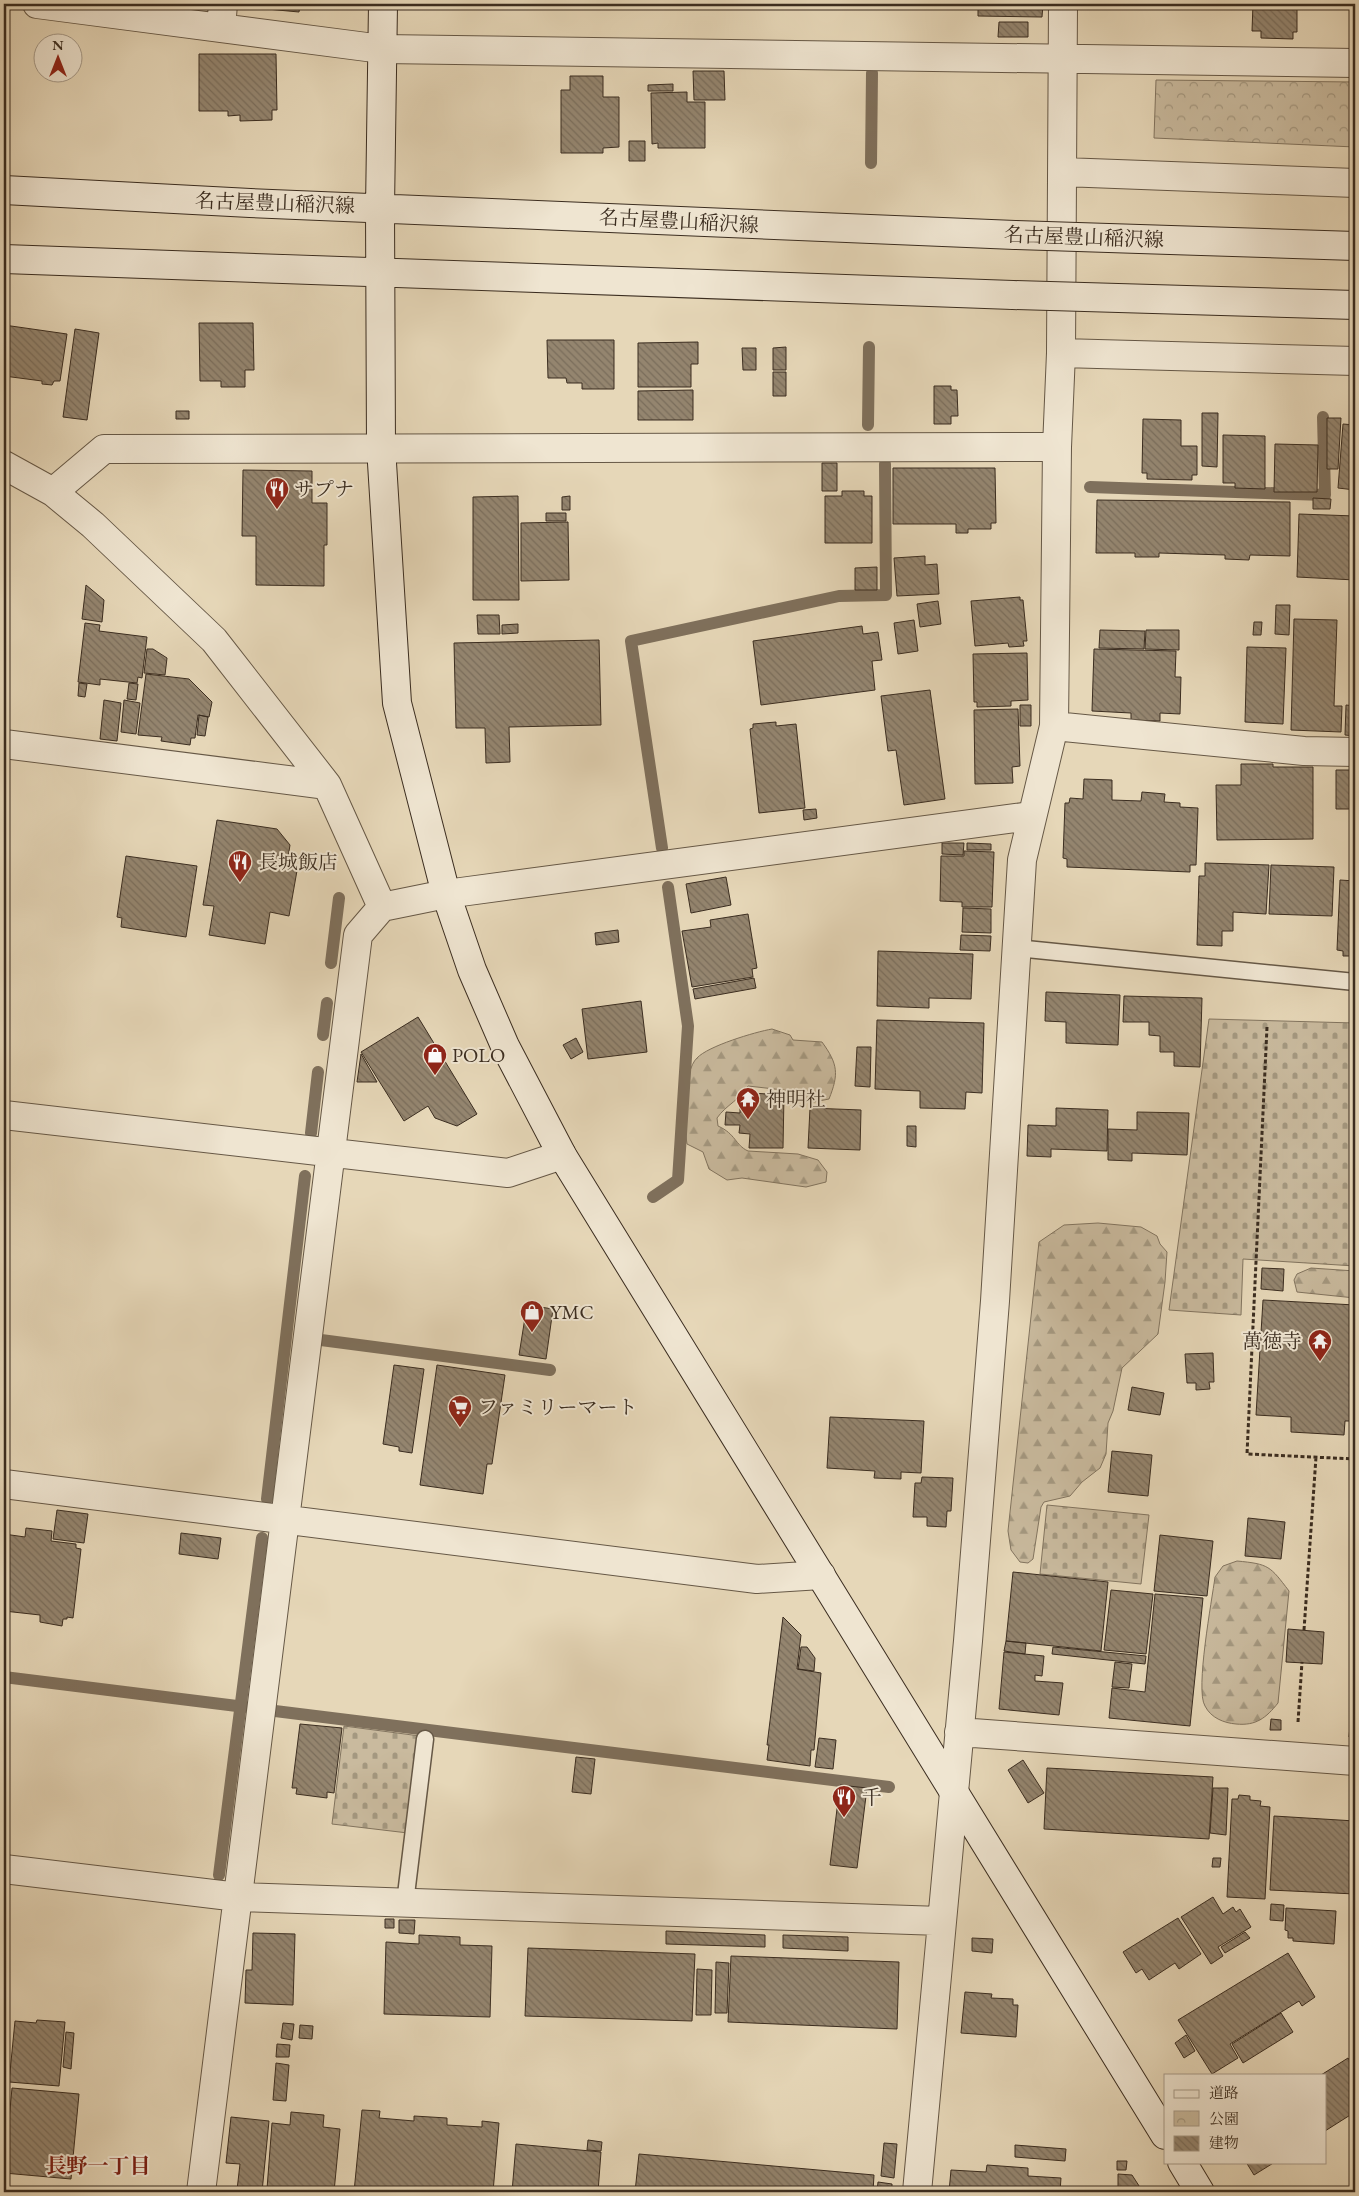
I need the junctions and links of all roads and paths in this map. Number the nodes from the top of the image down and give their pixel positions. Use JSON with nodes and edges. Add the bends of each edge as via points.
{"nodes":[{"id":1,"x":37,"y":4,"type":"edge"},
{"id":2,"x":383,"y":4,"type":"edge"},
{"id":3,"x":1063,"y":4,"type":"edge"},
{"id":4,"x":222,"y":16,"type":"edge"},
{"id":5,"x":382,"y":49,"type":"junction"},
{"id":6,"x":1064,"y":59,"type":"junction"},
{"id":7,"x":1355,"y":63,"type":"edge"},
{"id":8,"x":1062,"y":172,"type":"junction"},
{"id":9,"x":1355,"y":184,"type":"edge"},
{"id":10,"x":4,"y":190,"type":"edge"},
{"id":11,"x":380,"y":208,"type":"junction"},
{"id":12,"x":1355,"y":246,"type":"edge"},
{"id":13,"x":4,"y":259,"type":"edge"},
{"id":14,"x":380,"y":274,"type":"junction"},
{"id":15,"x":1355,"y":305,"type":"edge"},
{"id":16,"x":1061,"y":353,"type":"junction"},
{"id":17,"x":1355,"y":361,"type":"edge"},
{"id":18,"x":381,"y":447,"type":"junction"},
{"id":19,"x":1057,"y":447,"type":"junction"},
{"id":20,"x":4,"y":465,"type":"edge"},
{"id":21,"x":53,"y":492,"type":"junction"},
{"id":22,"x":1054,"y":726,"type":"junction"},
{"id":23,"x":4,"y":744,"type":"edge"},
{"id":24,"x":1355,"y":752,"type":"edge"},
{"id":25,"x":327,"y":785,"type":"junction"},
{"id":26,"x":1031,"y":816,"type":"junction"},
{"id":27,"x":446,"y":894,"type":"junction"},
{"id":28,"x":382,"y":907,"type":"junction"},
{"id":29,"x":1016,"y":948,"type":"junction"},
{"id":30,"x":1355,"y":982,"type":"edge"},
{"id":31,"x":1268,"y":1027,"type":"dead end"},
{"id":32,"x":4,"y":1115,"type":"edge"},
{"id":33,"x":331,"y":1152,"type":"junction"},
{"id":34,"x":562,"y":1154,"type":"junction"},
{"id":35,"x":1316,"y":1458,"type":"junction"},
{"id":36,"x":1355,"y":1459,"type":"edge"},
{"id":37,"x":4,"y":1484,"type":"edge"},
{"id":38,"x":285,"y":1519,"type":"junction"},
{"id":39,"x":821,"y":1575,"type":"junction"},
{"id":40,"x":1304,"y":1630,"type":"dead end"},
{"id":41,"x":1302,"y":1662,"type":"dead end"},
{"id":42,"x":959,"y":1732,"type":"junction"},
{"id":43,"x":426,"y":1739,"type":"dead end"},
{"id":44,"x":1296,"y":1757,"type":"junction"},
{"id":45,"x":1355,"y":1761,"type":"edge"},
{"id":46,"x":954,"y":1790,"type":"junction"},
{"id":47,"x":4,"y":1869,"type":"edge"},
{"id":48,"x":238,"y":1897,"type":"junction"},
{"id":49,"x":405,"y":1903,"type":"junction"},
{"id":50,"x":941,"y":1921,"type":"junction"},
{"id":51,"x":1164,"y":2133,"type":"edge"},
{"id":52,"x":1183,"y":2164,"type":"edge"},
{"id":53,"x":200,"y":2192,"type":"edge"},
{"id":54,"x":916,"y":2192,"type":"edge"},
{"id":55,"x":1200,"y":2192,"type":"edge"}],
"edges":[{"from":1,"to":4,"type":"street"},
{"from":2,"to":5,"type":"street"},
{"from":3,"to":6,"type":"street"},
{"from":4,"to":5,"type":"street"},
{"from":5,"to":6,"type":"street"},
{"from":5,"to":11,"type":"street"},
{"from":6,"to":7,"type":"street"},
{"from":6,"to":8,"type":"street"},
{"from":8,"to":9,"type":"street"},
{"from":8,"to":16,"type":"street"},
{"from":10,"to":11,"type":"street","name":"名古屋豊山稲沢線"},
{"from":11,"to":12,"type":"street","name":"名古屋豊山稲沢線","bridge":true},
{"from":11,"to":14,"type":"street"},
{"from":13,"to":14,"type":"street"},
{"from":14,"to":15,"type":"street","bridge":true},
{"from":14,"to":18,"type":"street"},
{"from":16,"to":17,"type":"street"},
{"from":16,"to":19,"type":"street"},
{"from":18,"to":19,"type":"street"},
{"from":18,"to":21,"type":"street","via":[[104,449]]},
{"from":18,"to":27,"type":"street","via":[[397,703]]},
{"from":19,"to":22,"type":"street"},
{"from":20,"to":21,"type":"street"},
{"from":21,"to":25,"type":"street","via":[[93,525],[214,640]]},
{"from":22,"to":24,"type":"street","via":[[1304,751]]},
{"from":22,"to":26,"type":"street"},
{"from":23,"to":25,"type":"street"},
{"from":25,"to":28,"type":"street"},
{"from":26,"to":27,"type":"street"},
{"from":26,"to":29,"type":"street","via":[[1022,860]]},
{"from":27,"to":28,"type":"street"},
{"from":27,"to":34,"type":"street","via":[[472,970],[505,1046]]},
{"from":28,"to":33,"type":"street","via":[[358,935]]},
{"from":29,"to":30,"type":"lane"},
{"from":29,"to":42,"type":"street","via":[[995,1301]]},
{"from":31,"to":35,"type":"path","via":[[1247,1454]]},
{"from":32,"to":33,"type":"street"},
{"from":33,"to":34,"type":"street","via":[[508,1173]]},
{"from":33,"to":38,"type":"street"},
{"from":34,"to":39,"type":"street"},
{"from":35,"to":36,"type":"path"},
{"from":35,"to":40,"type":"path"},
{"from":37,"to":38,"type":"street"},
{"from":38,"to":39,"type":"street","via":[[756,1579]]},
{"from":38,"to":48,"type":"street"},
{"from":39,"to":46,"type":"street"},
{"from":41,"to":44,"type":"path"},
{"from":42,"to":44,"type":"street"},
{"from":42,"to":46,"type":"street"},
{"from":43,"to":49,"type":"lane"},
{"from":44,"to":45,"type":"street"},
{"from":46,"to":50,"type":"street"},
{"from":46,"to":51,"type":"street"},
{"from":47,"to":48,"type":"street"},
{"from":48,"to":49,"type":"street"},
{"from":48,"to":53,"type":"street"},
{"from":49,"to":50,"type":"street"},
{"from":50,"to":54,"type":"street"},
{"from":52,"to":55,"type":"street"}]}
